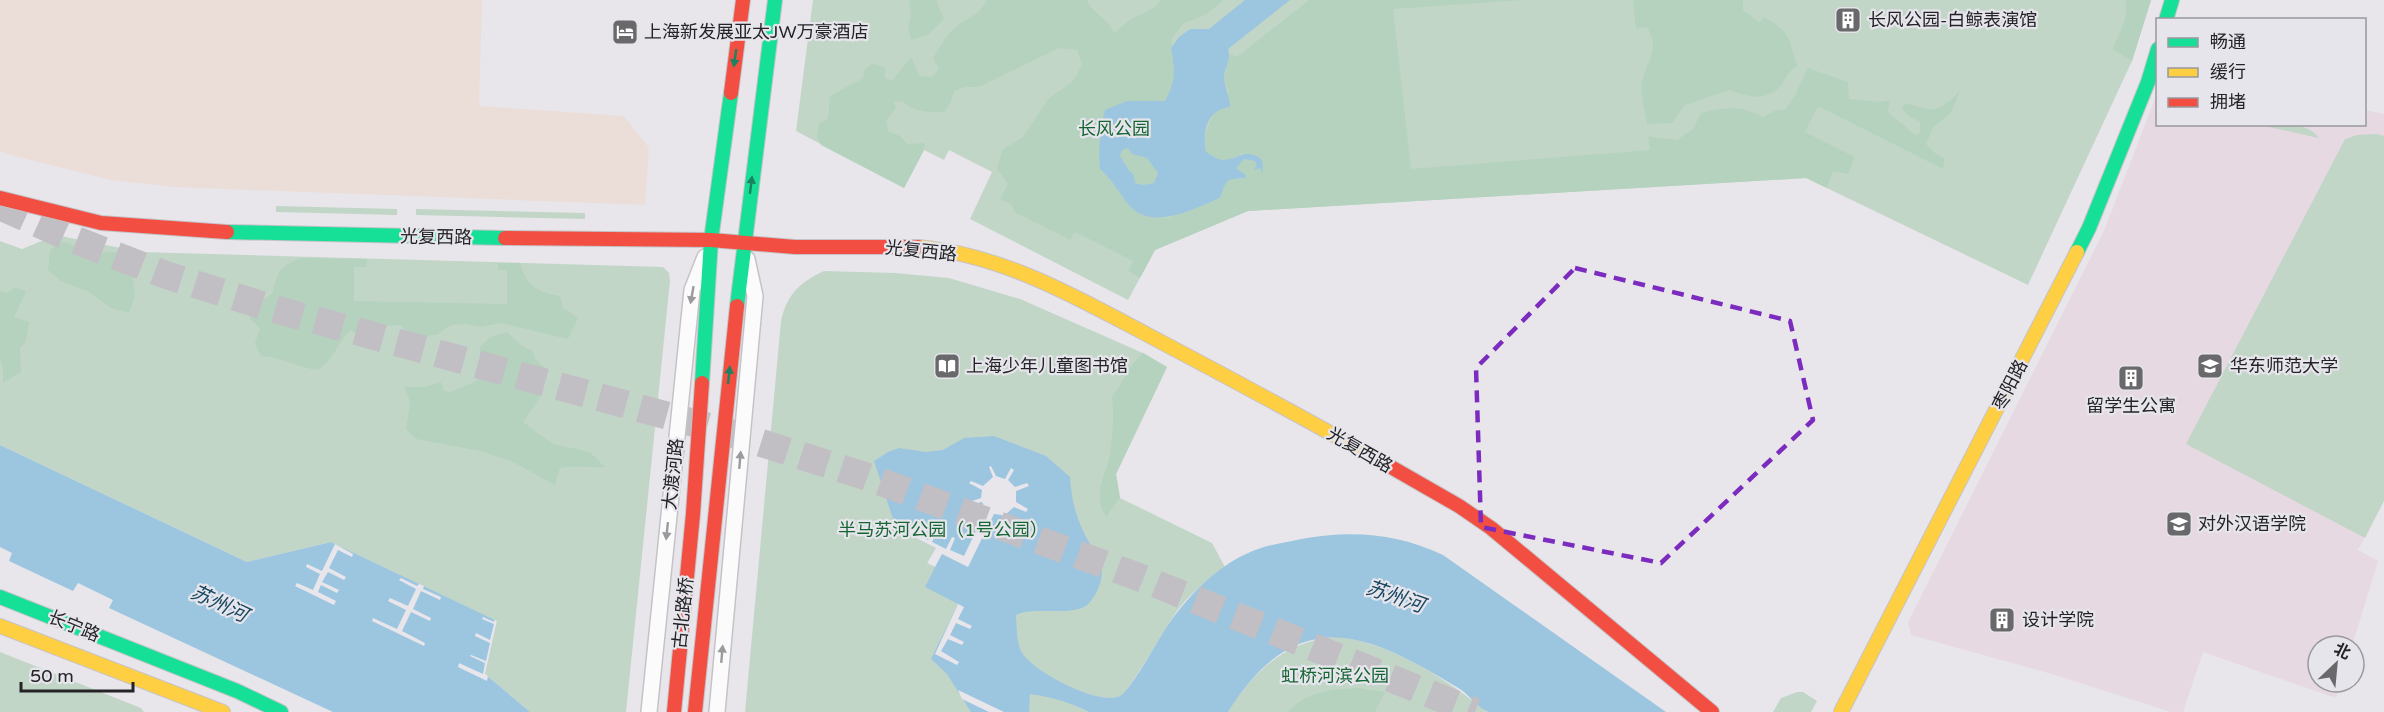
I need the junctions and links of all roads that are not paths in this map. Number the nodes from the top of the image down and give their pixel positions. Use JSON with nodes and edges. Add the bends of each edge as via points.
{"nodes":[{"id":1,"x":743,"y":0,"type":"edge"},
{"id":2,"x":775,"y":0,"type":"edge"},
{"id":3,"x":2172,"y":0,"type":"edge"},
{"id":4,"x":2167,"y":18,"type":"edge"},
{"id":5,"x":2156,"y":53,"type":"edge"},
{"id":6,"x":0,"y":198,"type":"edge"},
{"id":7,"x":711,"y":240,"type":"junction"},
{"id":8,"x":743,"y":243,"type":"junction"},
{"id":9,"x":693,"y":514,"type":"joint"},
{"id":10,"x":0,"y":597,"type":"edge"},
{"id":11,"x":0,"y":626,"type":"edge"},
{"id":12,"x":237,"y":691,"type":"junction"},
{"id":13,"x":223,"y":712,"type":"edge"},
{"id":14,"x":229,"y":712,"type":"edge"},
{"id":15,"x":281,"y":712,"type":"edge"},
{"id":16,"x":648,"y":712,"type":"edge"},
{"id":17,"x":674,"y":712,"type":"edge"},
{"id":18,"x":694,"y":712,"type":"edge"},
{"id":19,"x":717,"y":712,"type":"edge"},
{"id":20,"x":1712,"y":712,"type":"edge"},
{"id":21,"x":1841,"y":712,"type":"edge"}],
"edges":[{"from":1,"to":7,"type":"street","name":"大渡河路","one_way":true},
{"from":8,"to":2,"type":"street","one_way":true},
{"from":3,"to":4,"type":"street"},
{"from":5,"to":21,"type":"street","name":"枣阳路","via":[[2089,228]]},
{"from":6,"to":7,"type":"street","name":"光复西路","via":[[101,223],[210,232]]},
{"from":7,"to":8,"type":"street","name":"光复西路"},
{"from":7,"to":9,"type":"street","name":"大渡河路"},
{"from":7,"to":16,"type":"street","name":"大渡河路","one_way":true,"via":[[692,290]]},
{"from":18,"to":8,"type":"street","name":"古北路桥","one_way":true},
{"from":19,"to":8,"type":"street","one_way":true,"via":[[755,296]]},
{"from":8,"to":20,"type":"street","name":"光复西路","via":[[936,249],[1026,274],[1065,291],[1282,406],[1461,508],[1491,528]]},
{"from":9,"to":17,"type":"street","name":"古北路桥"},
{"from":10,"to":12,"type":"street","name":"长宁路"},
{"from":11,"to":13,"type":"street","name":"长宁路"},
{"from":12,"to":14,"type":"street"},
{"from":12,"to":15,"type":"street","name":"长宁路"}]}
